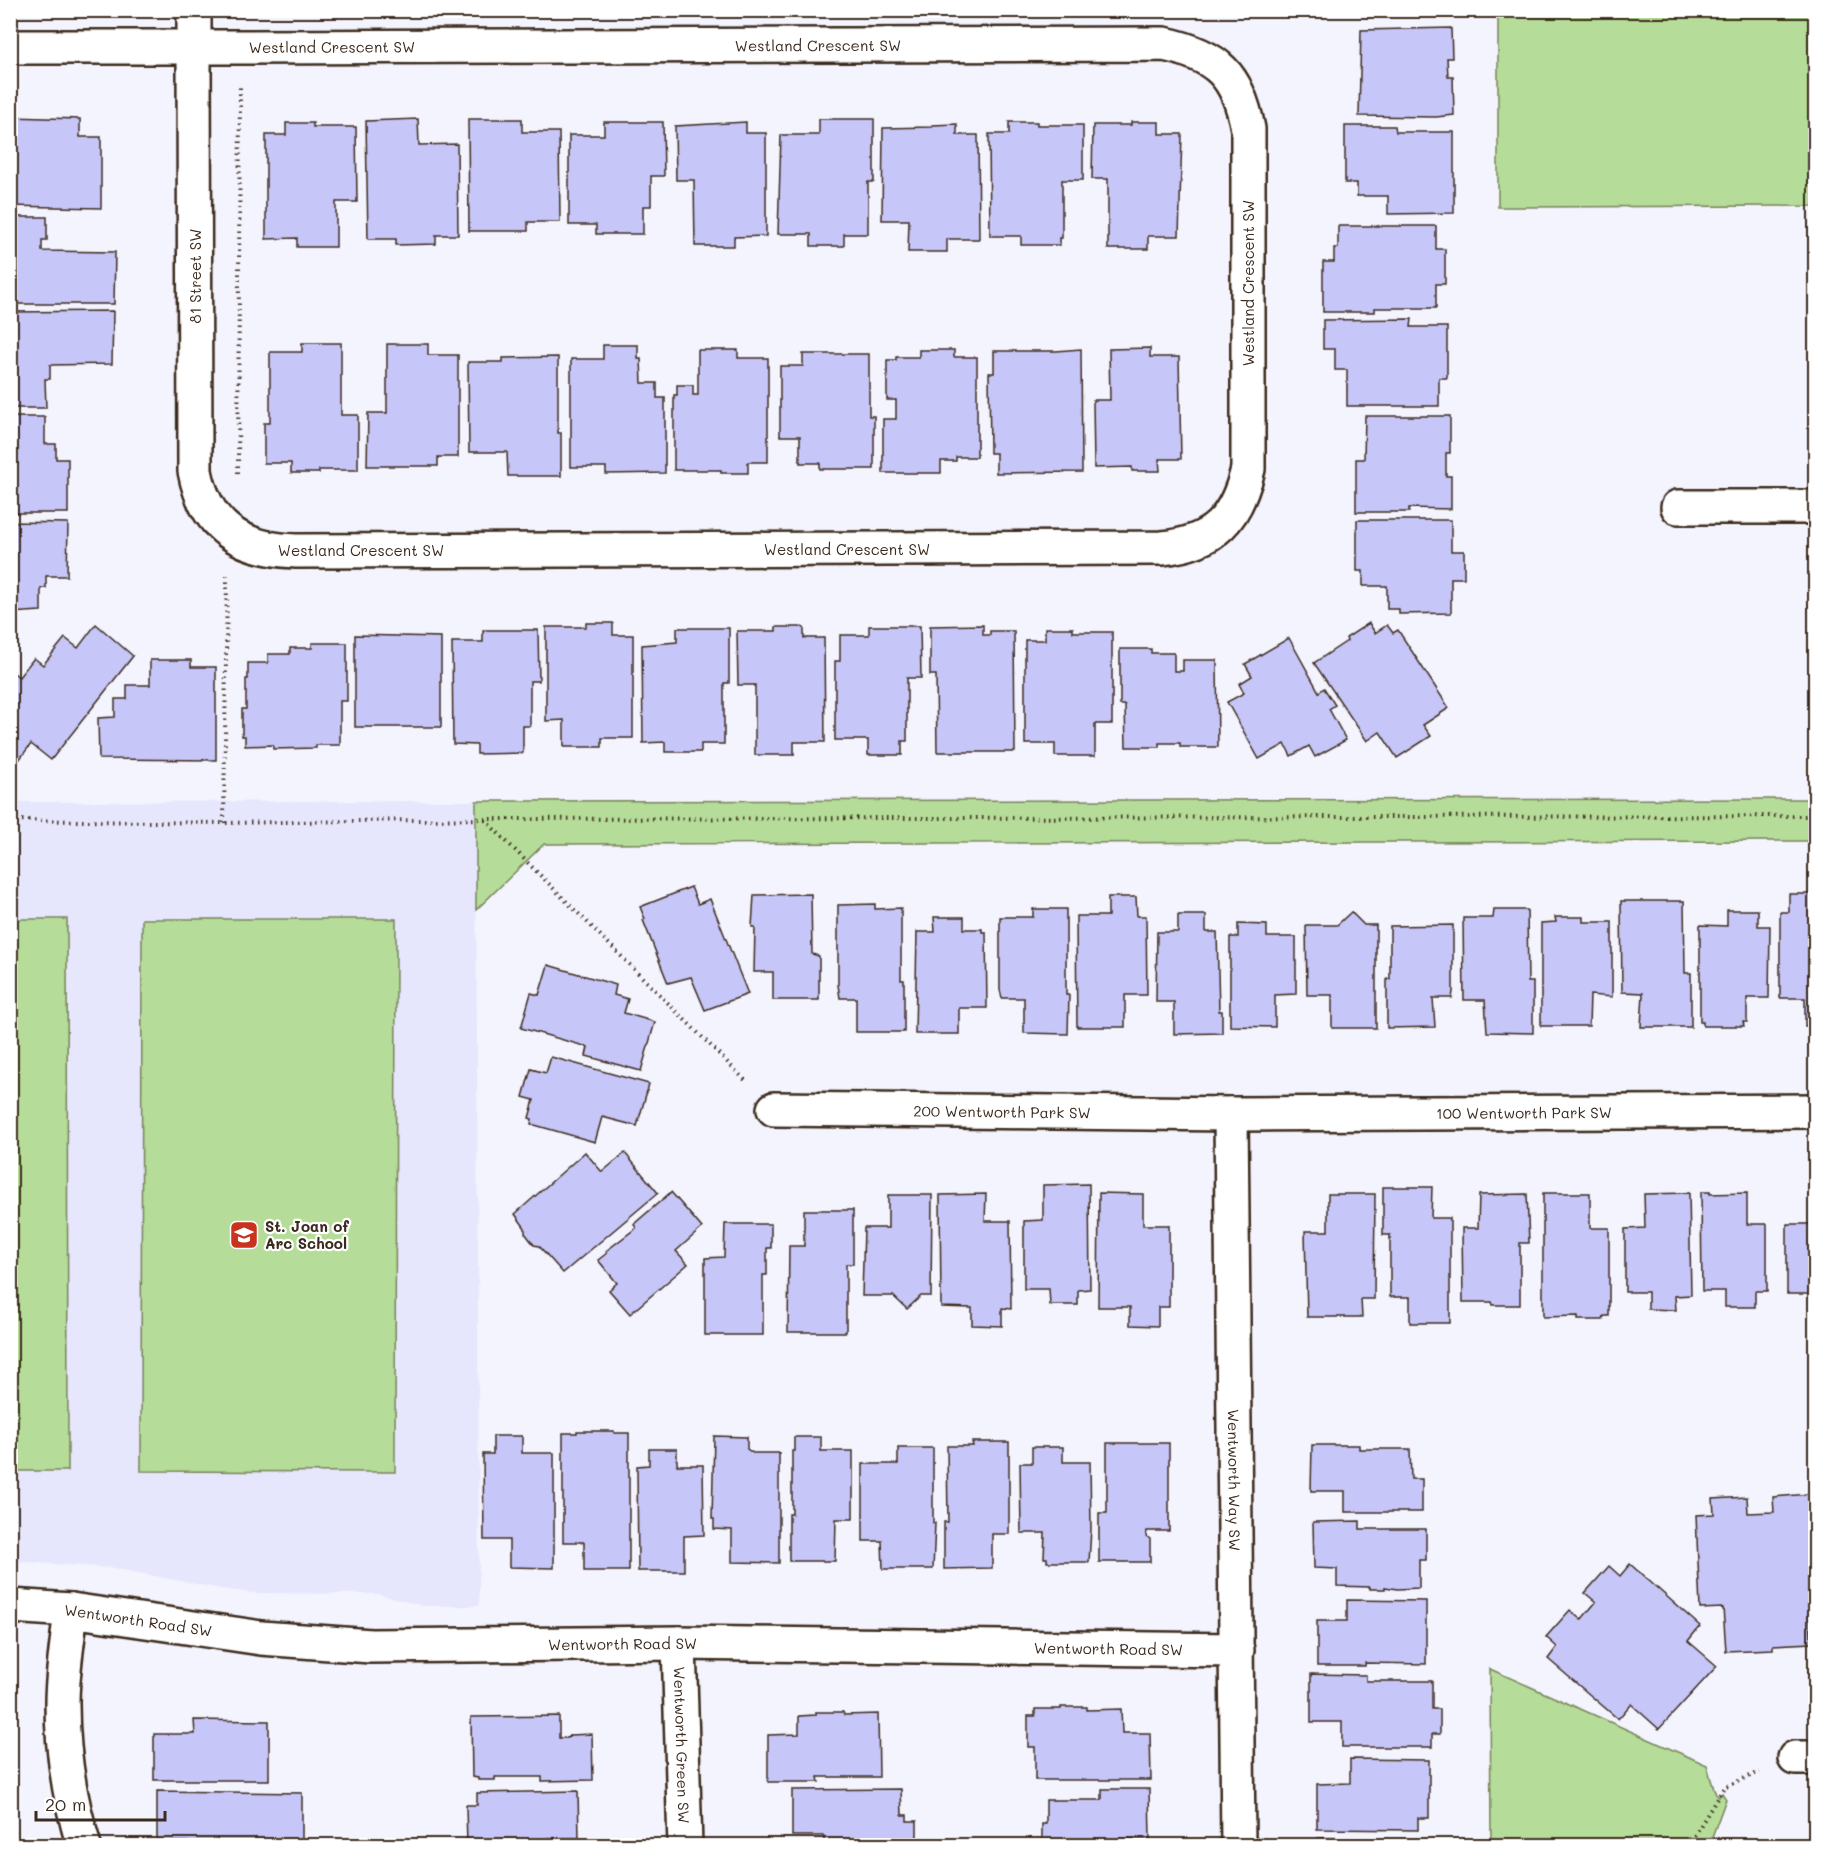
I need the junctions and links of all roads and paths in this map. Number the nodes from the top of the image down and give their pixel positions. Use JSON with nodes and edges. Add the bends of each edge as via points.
{"nodes":[{"id":1,"x":194,"y":10,"type":"edge"},
{"id":2,"x":194,"y":46,"type":"junction"},
{"id":3,"x":10,"y":47,"type":"edge"},
{"id":4,"x":240,"y":47,"type":"junction"},
{"id":5,"x":1678,"y":507,"type":"dead end"},
{"id":6,"x":1815,"y":507,"type":"edge"},
{"id":7,"x":228,"y":530,"type":"junction"},
{"id":8,"x":1815,"y":816,"type":"edge"},
{"id":9,"x":485,"y":819,"type":"junction"},
{"id":10,"x":10,"y":820,"type":"edge"},
{"id":11,"x":224,"y":823,"type":"junction"},
{"id":12,"x":774,"y":1109,"type":"joint"},
{"id":13,"x":1815,"y":1111,"type":"edge"},
{"id":14,"x":1231,"y":1114,"type":"junction"},
{"id":15,"x":10,"y":1606,"type":"edge"},
{"id":16,"x":71,"y":1610,"type":"junction"},
{"id":17,"x":679,"y":1643,"type":"junction"},
{"id":18,"x":1237,"y":1650,"type":"junction"},
{"id":19,"x":1805,"y":1758,"type":"edge"},
{"id":20,"x":84,"y":1845,"type":"edge"},
{"id":21,"x":685,"y":1845,"type":"edge"},
{"id":22,"x":1238,"y":1845,"type":"edge"},
{"id":23,"x":1688,"y":1845,"type":"edge"}],
"edges":[{"from":1,"to":2,"type":"street","name":"81 Street SW"},
{"from":2,"to":3,"type":"street","name":"Westland Crescent SW"},
{"from":2,"to":4,"type":"street","name":"Westland Crescent SW"},
{"from":2,"to":7,"type":"street","name":"81 Street SW","via":[[195,471],[211,516]]},
{"from":4,"to":7,"type":"path","via":[[238,492]]},
{"from":4,"to":7,"type":"street","name":"Westland Crescent SW","via":[[1164,44],[1189,49],[1212,61],[1230,79],[1243,103],[1248,129],[1248,469],[1242,494],[1225,522],[1184,546],[1162,548],[296,551],[252,545]]},
{"from":5,"to":6,"type":"street"},
{"from":7,"to":11,"type":"path"},
{"from":8,"to":9,"type":"path"},
{"from":9,"to":11,"type":"path"},
{"from":9,"to":12,"type":"path"},
{"from":10,"to":11,"type":"path"},
{"from":12,"to":14,"type":"street","name":"200 Wentworth Park SW"},
{"from":13,"to":14,"type":"street","name":"100 Wentworth Park SW"},
{"from":14,"to":18,"type":"street","name":"Wentworth Way SW"},
{"from":15,"to":16,"type":"street","name":"Wentworth Road SW"},
{"from":16,"to":17,"type":"street","name":"Wentworth Road SW","via":[[261,1638],[361,1646]]},
{"from":16,"to":20,"type":"street","via":[[62,1701],[74,1810]]},
{"from":17,"to":18,"type":"street","name":"Wentworth Road SW"},
{"from":17,"to":21,"type":"street","name":"Wentworth Green SW"},
{"from":18,"to":22,"type":"street","name":"Wentworth Way SW"},
{"from":19,"to":23,"type":"path","via":[[1724,1787]]}]}
